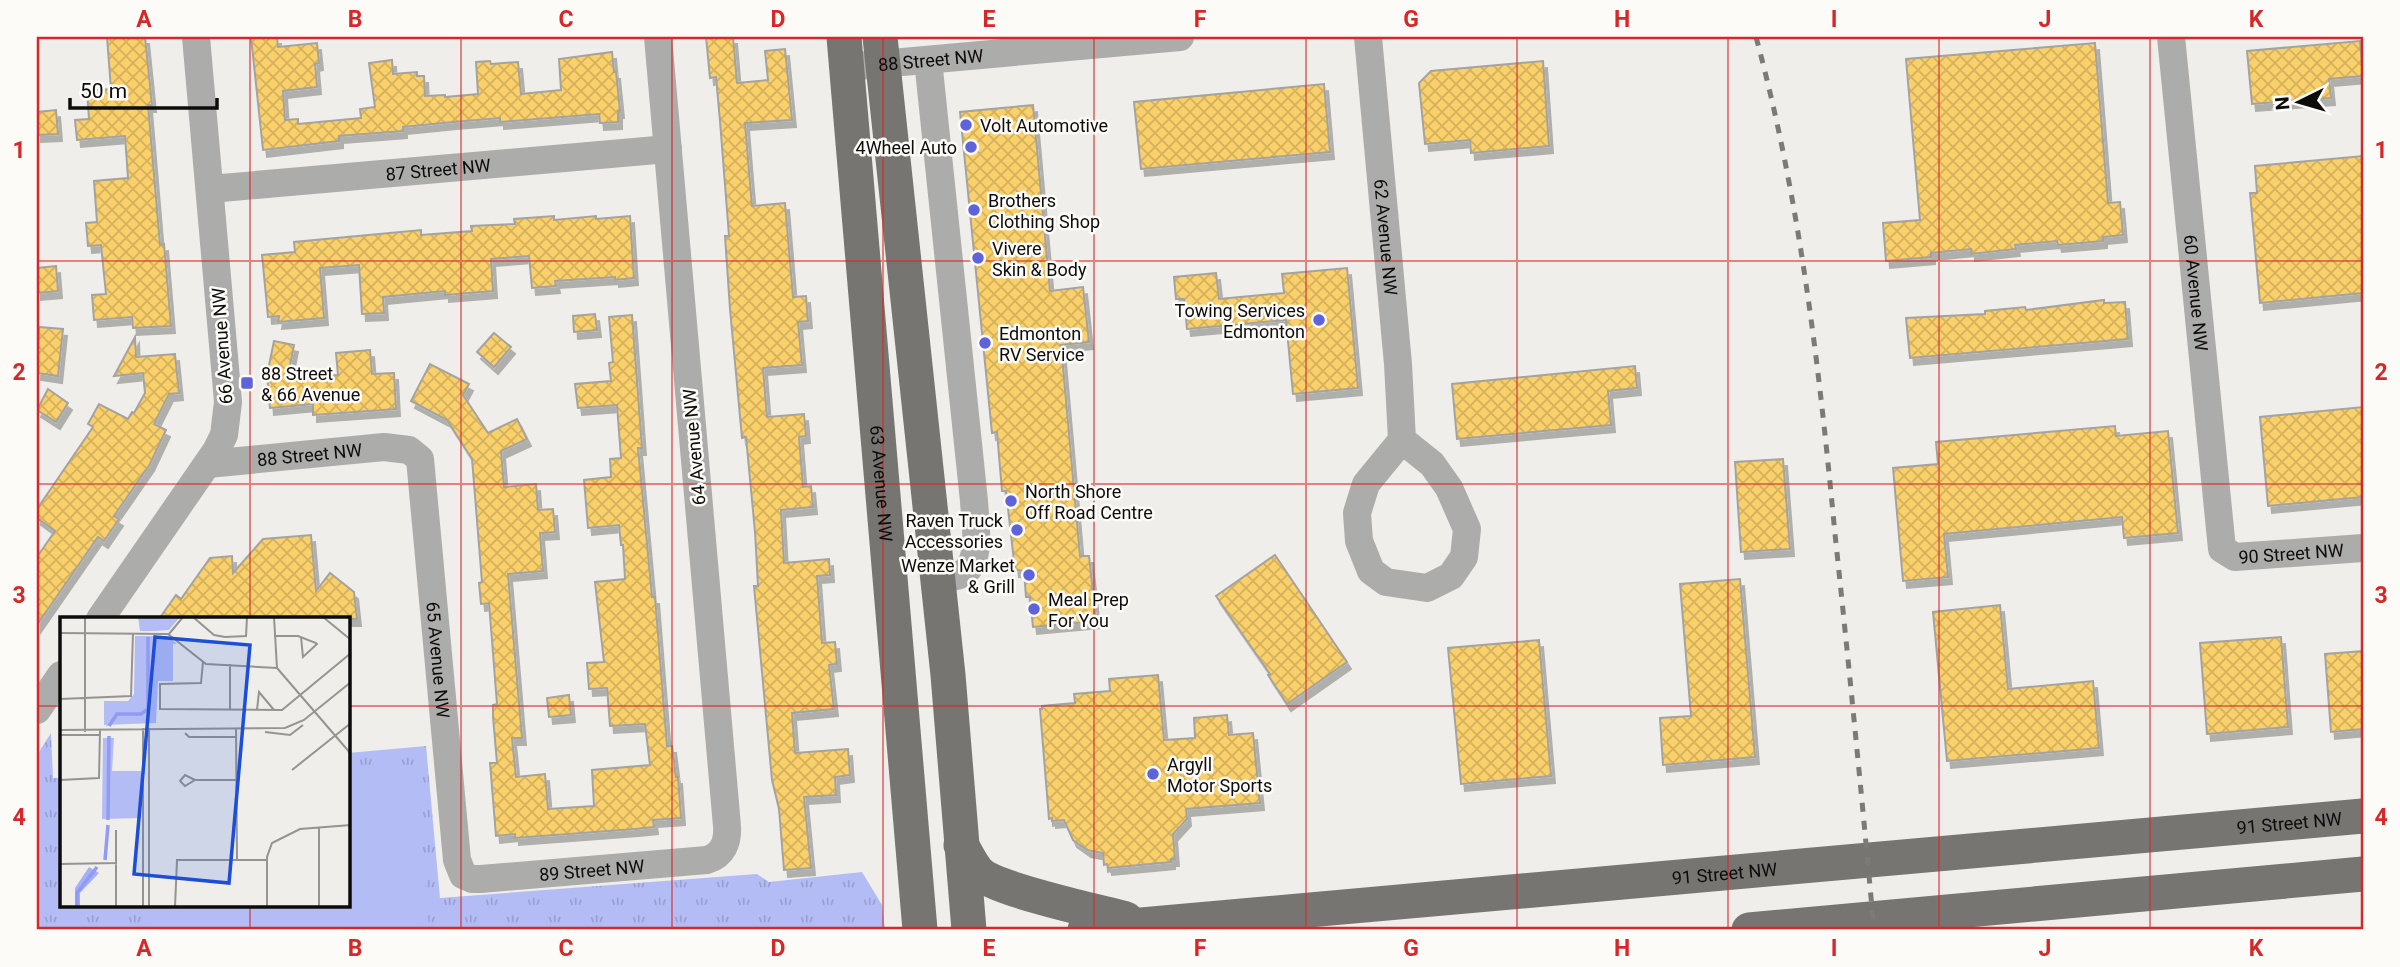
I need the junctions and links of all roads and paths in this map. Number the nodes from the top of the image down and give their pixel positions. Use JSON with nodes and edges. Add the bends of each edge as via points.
{"nodes":[{"id":1,"x":196,"y":37,"type":"edge"},
{"id":2,"x":658,"y":37,"type":"edge"},
{"id":3,"x":1180,"y":37,"type":"edge"},
{"id":4,"x":1368,"y":37,"type":"edge"},
{"id":5,"x":2171,"y":37,"type":"edge"},
{"id":6,"x":882,"y":50,"type":"edge"},
{"id":7,"x":845,"y":52,"type":"edge"},
{"id":8,"x":928,"y":60,"type":"junction"},
{"id":9,"x":668,"y":149,"type":"junction"},
{"id":10,"x":210,"y":189,"type":"junction"},
{"id":11,"x":1402,"y":440,"type":"junction"},
{"id":12,"x":409,"y":450,"type":"joint"},
{"id":13,"x":208,"y":464,"type":"junction"},
{"id":14,"x":2363,"y":548,"type":"edge"},
{"id":15,"x":2222,"y":549,"type":"joint"},
{"id":16,"x":937,"y":578,"type":"junction"},
{"id":17,"x":101,"y":617,"type":"edge"},
{"id":18,"x":60,"y":676,"type":"edge"},
{"id":19,"x":37,"y":710,"type":"edge"},
{"id":20,"x":2363,"y":816,"type":"edge"},
{"id":21,"x":961,"y":845,"type":"junction"},
{"id":22,"x":718,"y":855,"type":"joint"},
{"id":23,"x":2363,"y":874,"type":"edge"},
{"id":24,"x":463,"y":875,"type":"joint"},
{"id":25,"x":1149,"y":925,"type":"junction"},
{"id":26,"x":920,"y":930,"type":"edge"},
{"id":27,"x":968,"y":930,"type":"edge"},
{"id":28,"x":1085,"y":930,"type":"edge"},
{"id":29,"x":1749,"y":930,"type":"edge"}],
"edges":[{"from":1,"to":10,"type":"street","name":"66 Avenue NW"},
{"from":2,"to":9,"type":"street","name":"64 Avenue NW"},
{"from":3,"to":8,"type":"street","name":"88 Street NW"},
{"from":4,"to":11,"type":"street","name":"62 Avenue NW"},
{"from":5,"to":15,"type":"street","name":"60 Avenue NW"},
{"from":6,"to":7,"type":"street","name":"88 Street NW"},
{"from":6,"to":8,"type":"street","name":"88 Street NW"},
{"from":6,"to":16,"type":"main road"},
{"from":7,"to":26,"type":"main road","name":"63 Avenue NW"},
{"from":8,"to":16,"type":"street","via":[[976,538],[973,560],[964,572]]},
{"from":9,"to":10,"type":"street","name":"87 Street NW"},
{"from":9,"to":22,"type":"street","name":"64 Avenue NW","via":[[727,826]]},
{"from":10,"to":13,"type":"street","name":"66 Avenue NW","via":[[228,402],[224,435]]},
{"from":11,"to":11,"type":"street","via":[[1432,464],[1449,488],[1467,529],[1464,557],[1458,567],[1451,576],[1427,588],[1386,582],[1371,570],[1359,541],[1357,513],[1366,484]]},
{"from":12,"to":13,"type":"street","name":"88 Street NW","via":[[384,447]]},
{"from":12,"to":24,"type":"street","name":"65 Avenue NW","via":[[422,467],[457,860]]},
{"from":13,"to":17,"type":"street","name":"66 Avenue NW"},
{"from":14,"to":15,"type":"street","name":"90 Street NW","via":[[2235,557]]},
{"from":16,"to":21,"type":"main road"},
{"from":18,"to":19,"type":"street"},
{"from":20,"to":25,"type":"main road","name":"91 Street NW"},
{"from":21,"to":25,"type":"main road","via":[[988,880]]},
{"from":21,"to":27,"type":"main road"},
{"from":22,"to":24,"type":"street","name":"89 Street NW","via":[[707,860],[495,878]]},
{"from":23,"to":29,"type":"main road"},
{"from":25,"to":28,"type":"main road","name":"91 Street NW"}]}
